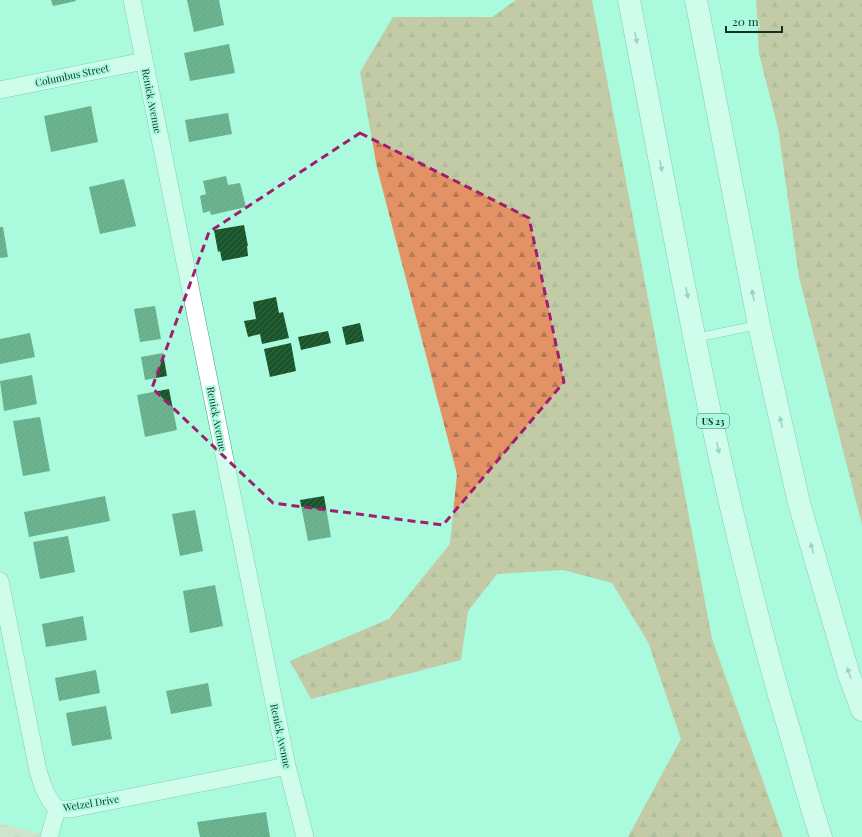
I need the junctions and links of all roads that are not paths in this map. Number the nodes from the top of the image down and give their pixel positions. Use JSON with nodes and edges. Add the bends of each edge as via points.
{"nodes":[{"id":1,"x":132,"y":0,"type":"edge"},
{"id":2,"x":629,"y":0,"type":"edge"},
{"id":3,"x":696,"y":0,"type":"edge"},
{"id":4,"x":144,"y":61,"type":"junction"},
{"id":5,"x":0,"y":90,"type":"edge"},
{"id":6,"x":759,"y":325,"type":"junction"},
{"id":7,"x":695,"y":338,"type":"junction"},
{"id":8,"x":0,"y":581,"type":"edge"},
{"id":9,"x":862,"y":710,"type":"edge"},
{"id":10,"x":287,"y":766,"type":"junction"},
{"id":11,"x":57,"y":809,"type":"junction"},
{"id":12,"x":49,"y":837,"type":"edge"},
{"id":13,"x":305,"y":837,"type":"edge"},
{"id":14,"x":821,"y":837,"type":"edge"}],
"edges":[{"from":1,"to":4,"type":"street","name":"Renick Avenue"},
{"from":2,"to":7,"type":"highway","number":"US 23","one_way":true},
{"from":6,"to":3,"type":"highway","one_way":true},
{"from":4,"to":5,"type":"street","name":"Columbus Street"},
{"from":4,"to":10,"type":"street","name":"Renick Avenue"},
{"from":6,"to":7,"type":"lane"},
{"from":9,"to":6,"type":"highway","one_way":true,"via":[[799,503]]},
{"from":7,"to":14,"type":"highway","number":"US 23","one_way":true,"via":[[730,503],[767,652]]},
{"from":8,"to":11,"type":"street","name":"Wetzel Drive","via":[[42,786]]},
{"from":10,"to":11,"type":"street","name":"Wetzel Drive","via":[[71,809]]},
{"from":10,"to":13,"type":"street","name":"Renick Avenue"},
{"from":11,"to":12,"type":"street"}]}
